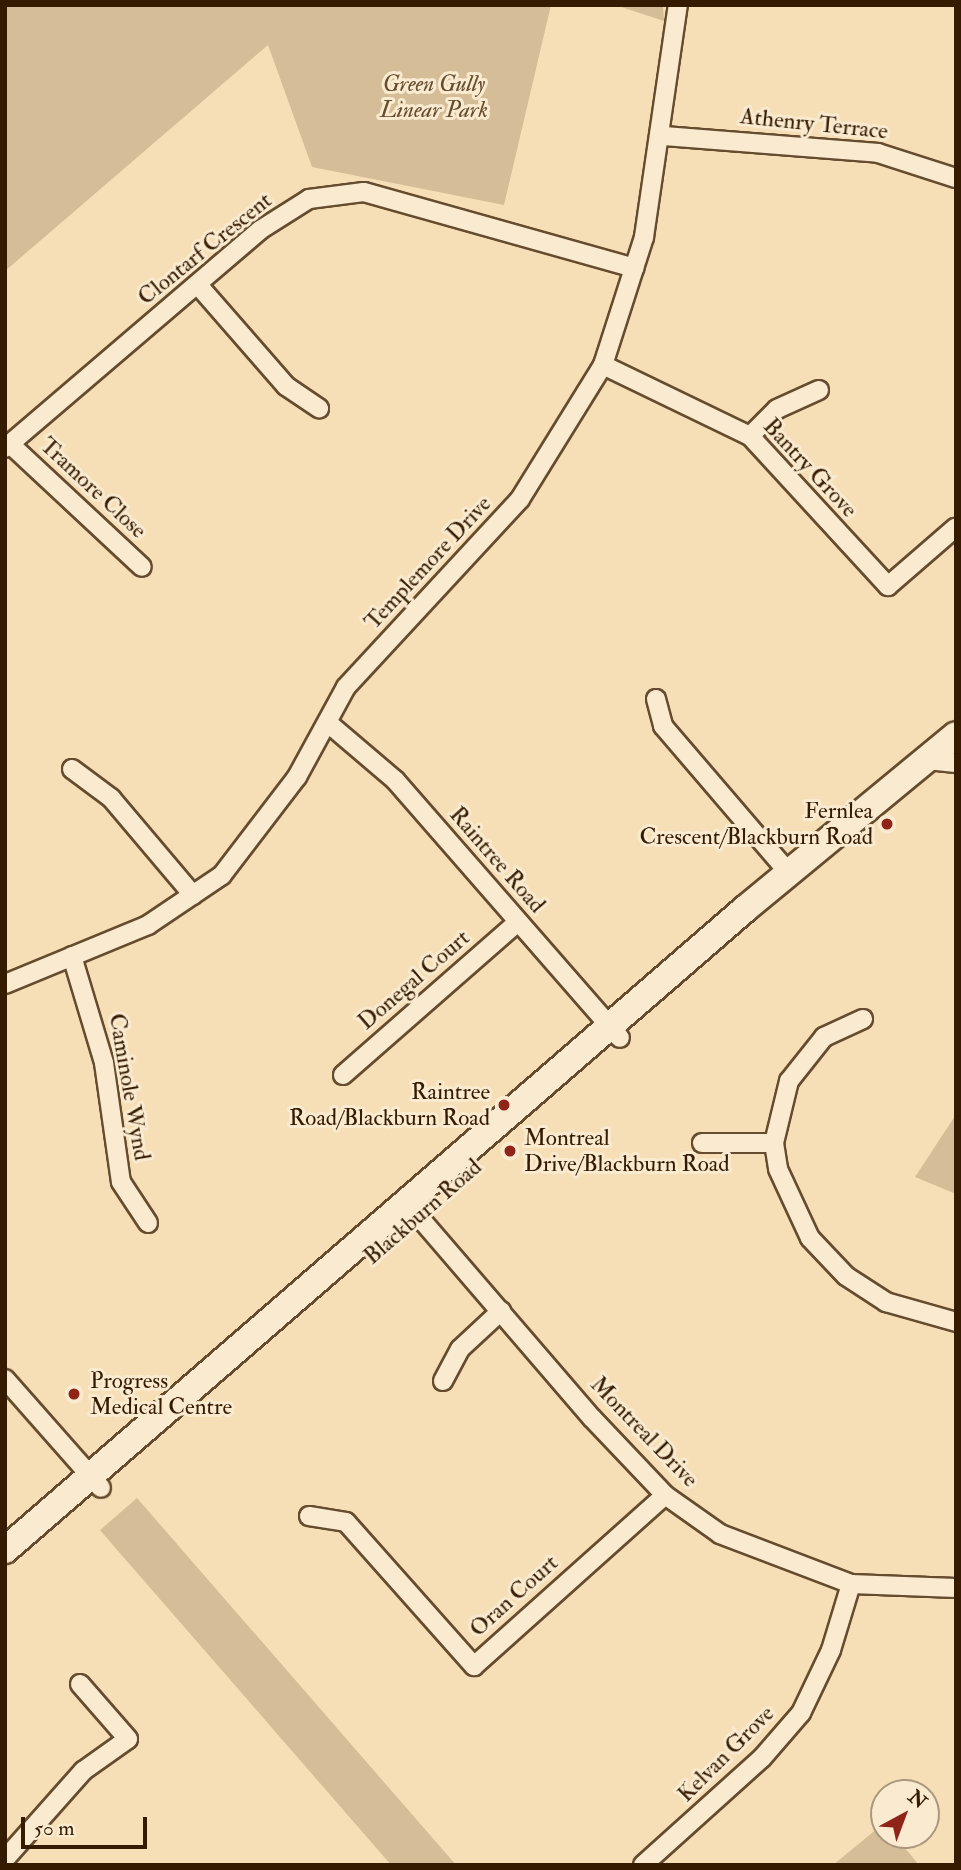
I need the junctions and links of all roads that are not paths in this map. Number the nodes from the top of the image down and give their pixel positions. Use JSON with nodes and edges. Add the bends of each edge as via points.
{"nodes":[{"id":1,"x":670,"y":5,"type":"edge"},
{"id":2,"x":678,"y":5,"type":"edge"},
{"id":3,"x":673,"y":24,"type":"junction"},
{"id":4,"x":664,"y":136,"type":"junction"},
{"id":5,"x":956,"y":178,"type":"edge"},
{"id":6,"x":635,"y":268,"type":"junction"},
{"id":7,"x":198,"y":285,"type":"junction"},
{"id":8,"x":603,"y":365,"type":"junction"},
{"id":9,"x":819,"y":390,"type":"dead end"},
{"id":10,"x":319,"y":408,"type":"dead end"},
{"id":11,"x":750,"y":436,"type":"junction"},
{"id":12,"x":8,"y":446,"type":"edge"},
{"id":13,"x":955,"y":528,"type":"edge"},
{"id":14,"x":142,"y":567,"type":"dead end"},
{"id":15,"x":656,"y":699,"type":"dead end"},
{"id":16,"x":328,"y":723,"type":"junction"},
{"id":17,"x":956,"y":735,"type":"edge"},
{"id":18,"x":927,"y":760,"type":"junction"},
{"id":19,"x":956,"y":764,"type":"edge"},
{"id":20,"x":72,"y":769,"type":"dead end"},
{"id":21,"x":788,"y":872,"type":"junction"},
{"id":22,"x":192,"y":895,"type":"junction"},
{"id":23,"x":517,"y":922,"type":"junction"},
{"id":24,"x":72,"y":956,"type":"junction"},
{"id":25,"x":5,"y":984,"type":"edge"},
{"id":26,"x":863,"y":1020,"type":"dead end"},
{"id":27,"x":615,"y":1032,"type":"junction"},
{"id":28,"x":343,"y":1075,"type":"dead end"},
{"id":29,"x":702,"y":1143,"type":"dead end"},
{"id":30,"x":774,"y":1143,"type":"junction"},
{"id":31,"x":412,"y":1210,"type":"junction"},
{"id":32,"x":148,"y":1223,"type":"dead end"},
{"id":33,"x":501,"y":1311,"type":"junction"},
{"id":34,"x":956,"y":1322,"type":"edge"},
{"id":35,"x":5,"y":1379,"type":"edge"},
{"id":36,"x":443,"y":1381,"type":"dead end"},
{"id":37,"x":96,"y":1482,"type":"junction"},
{"id":38,"x":665,"y":1495,"type":"junction"},
{"id":39,"x":309,"y":1516,"type":"dead end"},
{"id":40,"x":5,"y":1550,"type":"edge"},
{"id":41,"x":5,"y":1571,"type":"edge"},
{"id":42,"x":851,"y":1584,"type":"junction"},
{"id":43,"x":956,"y":1588,"type":"edge"},
{"id":44,"x":80,"y":1684,"type":"dead end"},
{"id":45,"x":5,"y":1859,"type":"edge"},
{"id":46,"x":643,"y":1865,"type":"edge"}],
"edges":[{"from":1,"to":3,"type":"street","name":"Templemore Drive"},
{"from":2,"to":3,"type":"street","name":"Templemore Drive"},
{"from":3,"to":4,"type":"street","name":"Templemore Drive"},
{"from":4,"to":5,"type":"street","name":"Athenry Terrace","via":[[878,153]]},
{"from":4,"to":6,"type":"street","name":"Templemore Drive"},
{"from":6,"to":7,"type":"street","name":"Clontarf Crescent","via":[[364,192],[339,193],[285,212]]},
{"from":6,"to":8,"type":"street","name":"Templemore Drive"},
{"from":7,"to":10,"type":"street","via":[[286,386]]},
{"from":7,"to":12,"type":"street","name":"Clontarf Crescent"},
{"from":8,"to":11,"type":"street","name":"Bantry Grove"},
{"from":8,"to":16,"type":"street","name":"Templemore Drive","via":[[520,499],[346,687]]},
{"from":9,"to":11,"type":"street","via":[[777,409]]},
{"from":11,"to":13,"type":"street","name":"Bantry Grove","via":[[888,586]]},
{"from":12,"to":14,"type":"street","name":"Tramore Close"},
{"from":15,"to":21,"type":"street","via":[[663,726]]},
{"from":16,"to":22,"type":"street","name":"Templemore Drive","via":[[297,777],[222,875]]},
{"from":16,"to":23,"type":"street","name":"Raintree Road","via":[[395,780]]},
{"from":17,"to":18,"type":"main road","name":"Blackburn Road"},
{"from":18,"to":19,"type":"street"},
{"from":18,"to":21,"type":"main road","name":"Blackburn Road"},
{"from":18,"to":27,"type":"main road","name":"Blackburn Road","via":[[787,895]]},
{"from":20,"to":22,"type":"street","via":[[111,798]]},
{"from":21,"to":27,"type":"main road","name":"Blackburn Road"},
{"from":22,"to":24,"type":"street","name":"Templemore Drive","via":[[148,925]]},
{"from":23,"to":27,"type":"street","name":"Raintree Road"},
{"from":23,"to":28,"type":"street","name":"Donegal Court"},
{"from":24,"to":25,"type":"street","name":"Templemore Drive"},
{"from":24,"to":32,"type":"street","name":"Caminole Wynd","via":[[104,1063],[121,1182]]},
{"from":26,"to":30,"type":"street","via":[[840,1027],[806,1057],[789,1081]]},
{"from":27,"to":31,"type":"main road","name":"Blackburn Road"},
{"from":29,"to":30,"type":"street"},
{"from":30,"to":34,"type":"street","via":[[778,1169],[810,1238],[846,1276],[886,1302]]},
{"from":31,"to":33,"type":"street","name":"Montreal Drive"},
{"from":31,"to":37,"type":"main road","name":"Blackburn Road"},
{"from":33,"to":36,"type":"street","via":[[451,1360]]},
{"from":33,"to":38,"type":"street","name":"Montreal Drive"},
{"from":35,"to":37,"type":"street"},
{"from":37,"to":40,"type":"main road","name":"Blackburn Road"},
{"from":37,"to":41,"type":"main road","name":"Blackburn Road"},
{"from":38,"to":39,"type":"street","name":"Oran Court","via":[[474,1665],[346,1522]]},
{"from":38,"to":42,"type":"street","name":"Montreal Drive","via":[[720,1534]]},
{"from":42,"to":43,"type":"street","name":"Montreal Drive"},
{"from":42,"to":46,"type":"street","name":"Kelvan Grove","via":[[831,1650],[801,1713],[762,1758]]},
{"from":44,"to":45,"type":"street","via":[[128,1738],[83,1771]]}]}
